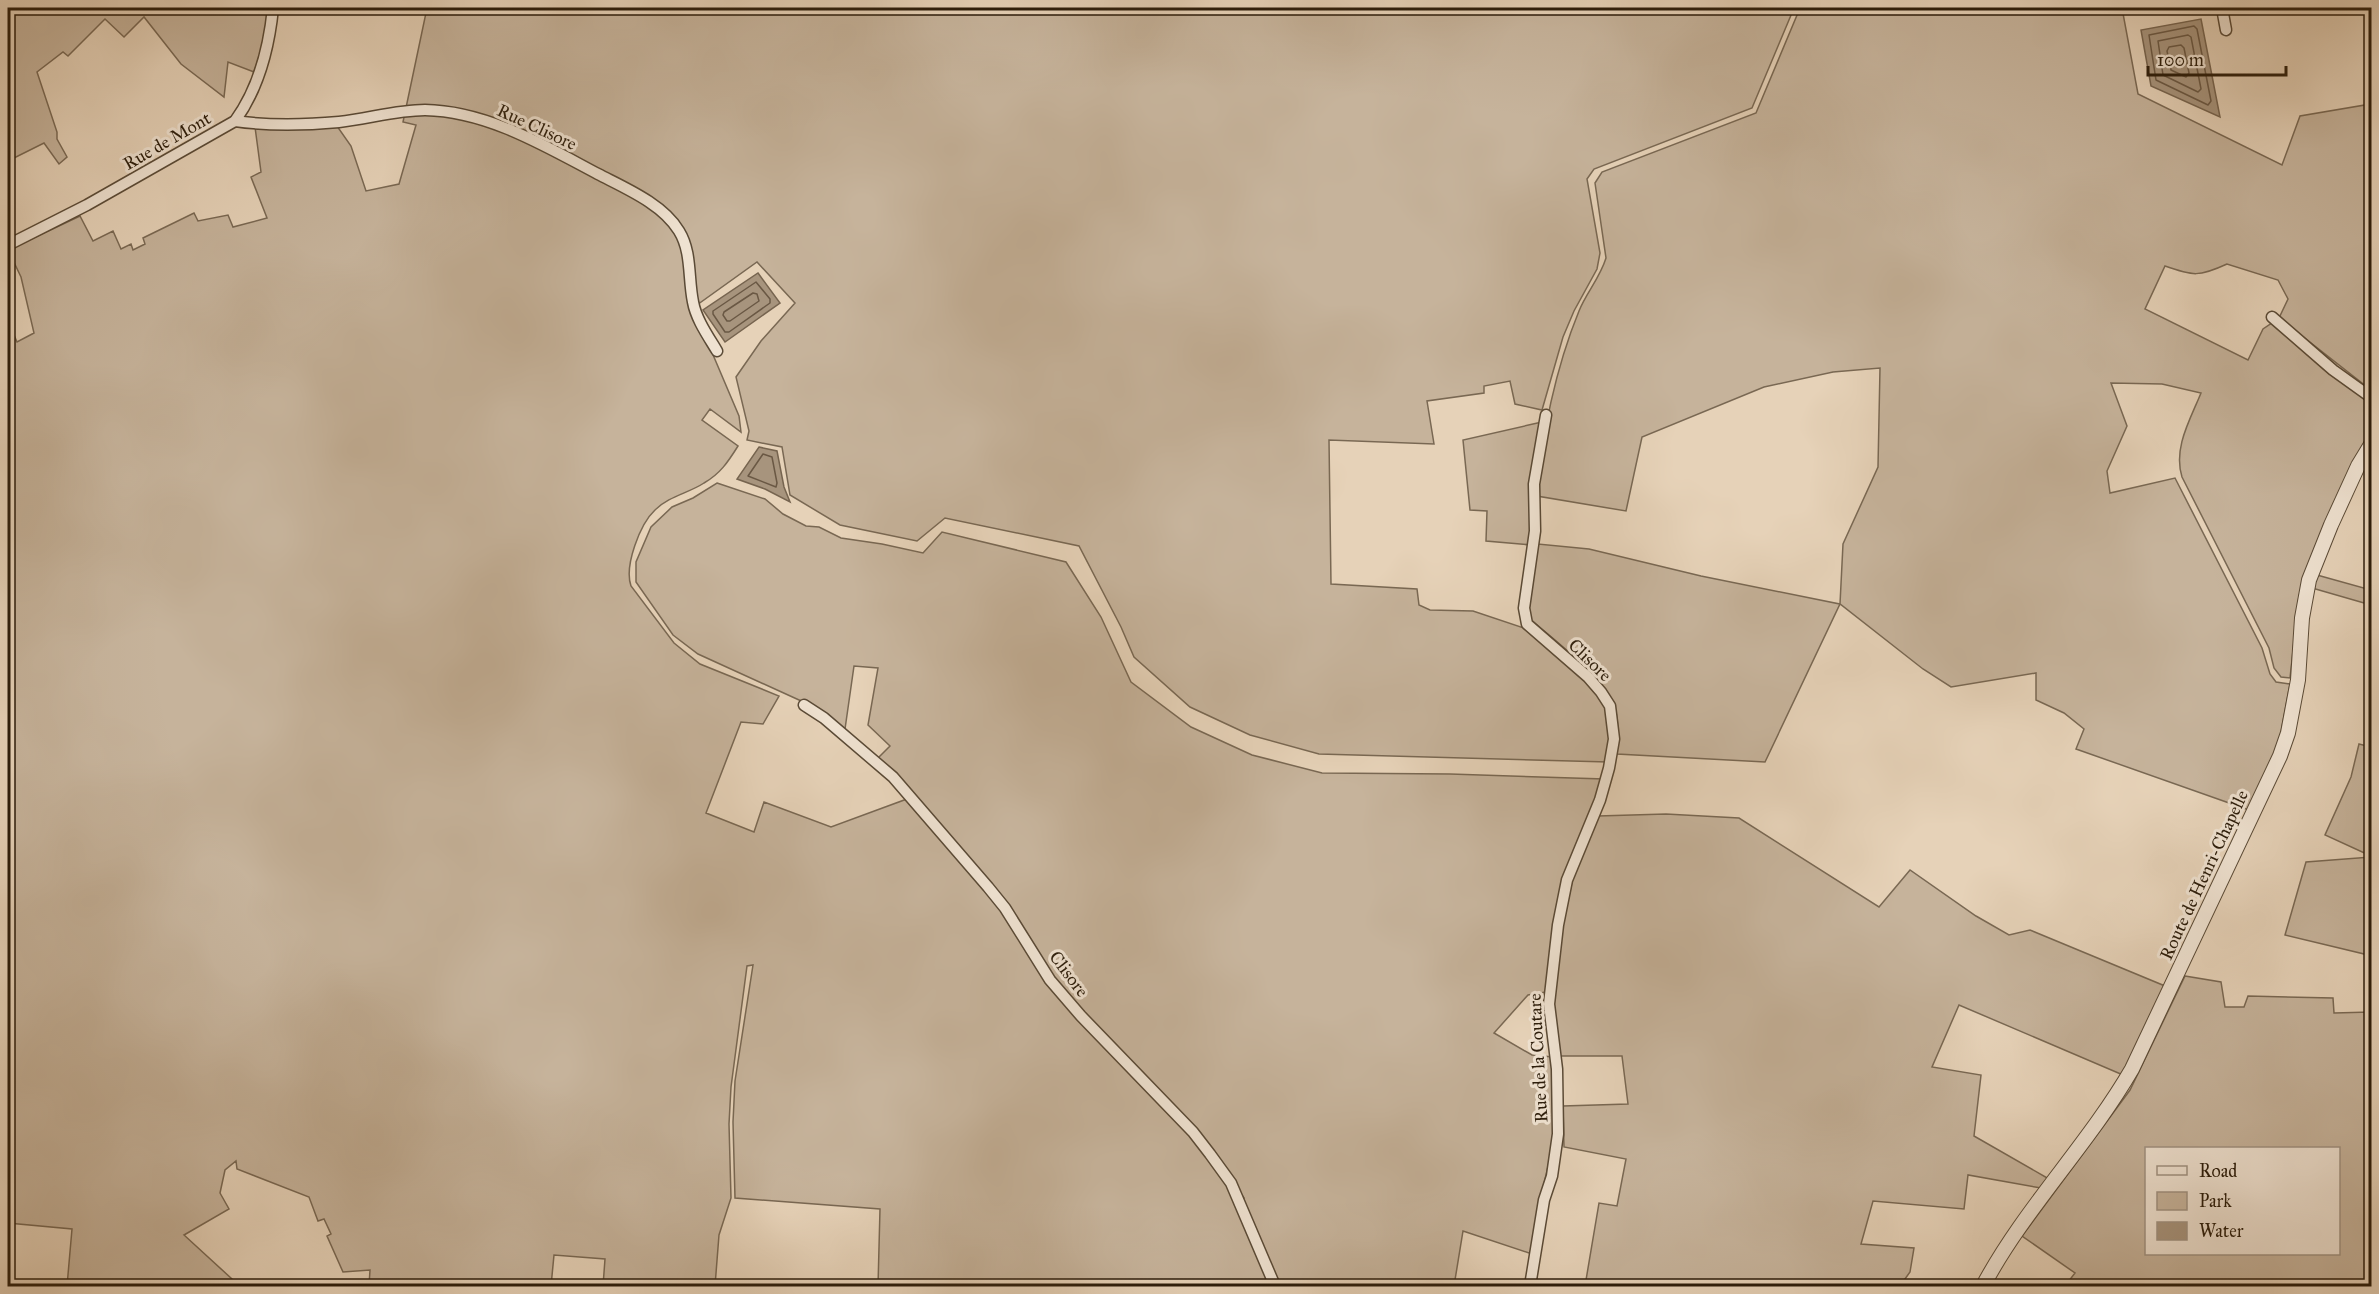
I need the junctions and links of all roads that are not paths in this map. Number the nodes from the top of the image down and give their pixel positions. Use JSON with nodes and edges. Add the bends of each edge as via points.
{"nodes":[{"id":1,"x":273,"y":8,"type":"edge"},
{"id":2,"x":2222,"y":8,"type":"edge"},
{"id":3,"x":2226,"y":30,"type":"dead end"},
{"id":4,"x":235,"y":121,"type":"junction"},
{"id":5,"x":8,"y":245,"type":"edge"},
{"id":6,"x":2272,"y":317,"type":"dead end"},
{"id":7,"x":717,"y":351,"type":"dead end"},
{"id":8,"x":2372,"y":398,"type":"edge"},
{"id":9,"x":1546,"y":415,"type":"dead end"},
{"id":10,"x":2372,"y":443,"type":"edge"},
{"id":11,"x":804,"y":705,"type":"dead end"},
{"id":12,"x":1553,"y":968,"type":"joint"},
{"id":13,"x":1275,"y":1287,"type":"edge"},
{"id":14,"x":1530,"y":1287,"type":"edge"},
{"id":15,"x":1983,"y":1287,"type":"edge"}],
"edges":[{"from":1,"to":4,"type":"street","name":"Rue de Mont","via":[[269,44],[247,104]]},
{"from":2,"to":3,"type":"street"},
{"from":4,"to":5,"type":"street","name":"Rue de Mont"},
{"from":4,"to":7,"type":"street","name":"Rue Clisore","via":[[339,122],[426,110],[464,114],[494,123],[624,188],[666,215],[686,244],[693,303]]},
{"from":6,"to":8,"type":"street"},
{"from":9,"to":12,"type":"street","name":"Clisore","via":[[1534,484],[1535,531],[1524,608],[1527,624],[1601,693],[1610,706],[1614,738],[1600,800],[1567,880]]},
{"from":10,"to":15,"type":"street","name":"Route de Henri-Chapelle","via":[[2358,466],[2309,580],[2298,680],[2280,756],[2132,1069]]},
{"from":11,"to":13,"type":"street","name":"Clisore","via":[[893,777],[1005,908],[1050,980],[1210,1154],[1231,1183]]},
{"from":12,"to":14,"type":"street","name":"Rue de la Coutare","via":[[1549,1004],[1557,1070],[1558,1134]]}]}
